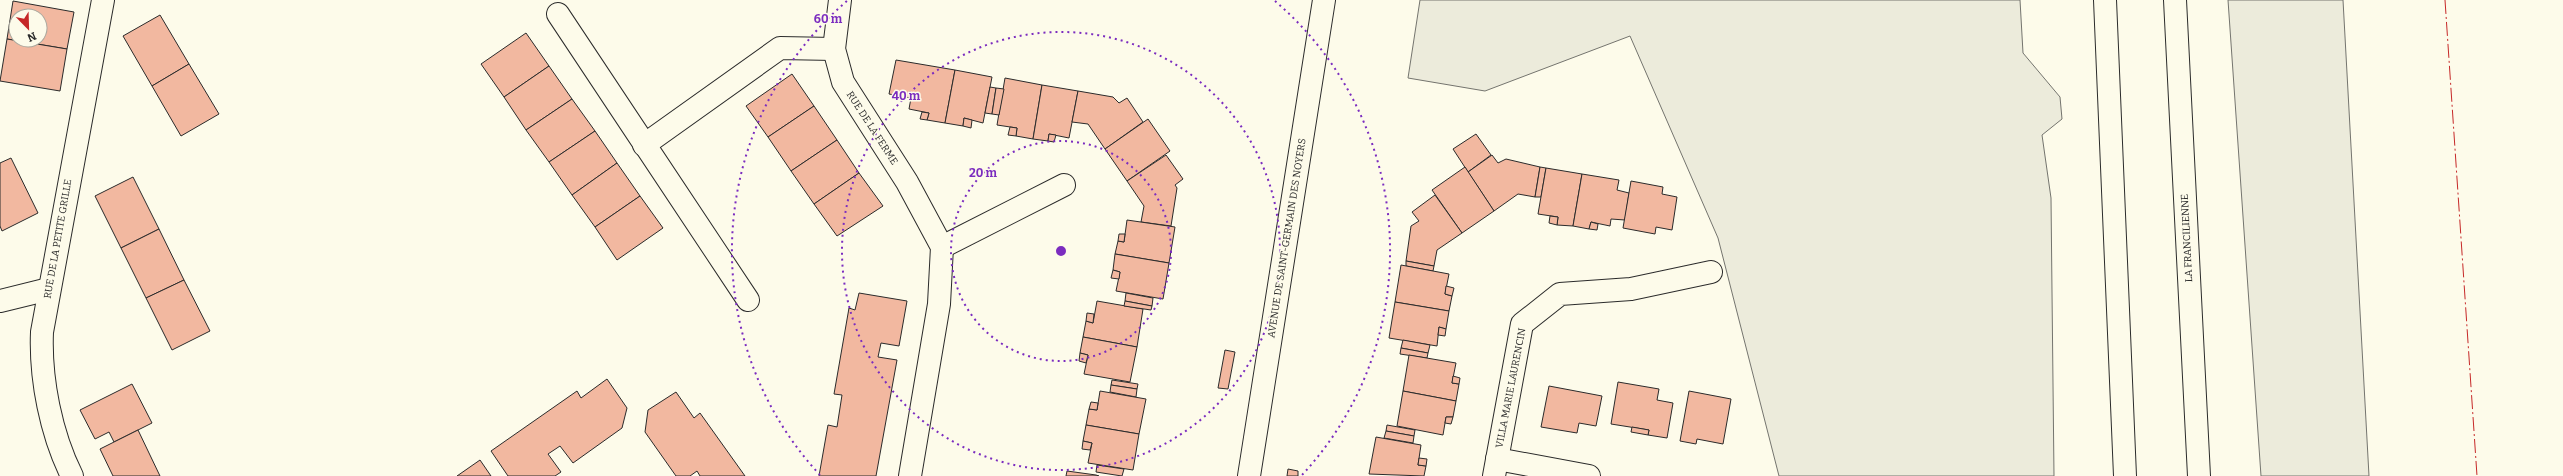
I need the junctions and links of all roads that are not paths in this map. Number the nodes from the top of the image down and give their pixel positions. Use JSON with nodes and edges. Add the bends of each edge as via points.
{"nodes":[{"id":1,"x":103,"y":0,"type":"edge"},
{"id":2,"x":840,"y":0,"type":"edge"},
{"id":3,"x":1324,"y":0,"type":"edge"},
{"id":4,"x":2104,"y":0,"type":"edge"},
{"id":5,"x":2175,"y":0,"type":"edge"},
{"id":6,"x":558,"y":14,"type":"dead end"},
{"id":7,"x":834,"y":49,"type":"junction"},
{"id":8,"x":644,"y":145,"type":"junction"},
{"id":9,"x":1064,"y":185,"type":"dead end"},
{"id":10,"x":942,"y":247,"type":"junction"},
{"id":11,"x":1711,"y":272,"type":"dead end"},
{"id":12,"x":49,"y":290,"type":"junction"},
{"id":13,"x":748,"y":300,"type":"dead end"},
{"id":14,"x":0,"y":301,"type":"edge"},
{"id":15,"x":1495,"y":468,"type":"edge"},
{"id":16,"x":72,"y":476,"type":"edge"},
{"id":17,"x":910,"y":476,"type":"edge"},
{"id":18,"x":1249,"y":476,"type":"edge"},
{"id":19,"x":1589,"y":476,"type":"edge"},
{"id":20,"x":2125,"y":476,"type":"edge"},
{"id":21,"x":2199,"y":476,"type":"edge"}],
"edges":[{"from":1,"to":12,"type":"main road","name":"RUE DE LA PETITE GRILLE"},
{"from":2,"to":7,"type":"main road","name":"RUE DE LA FERME"},
{"from":3,"to":18,"type":"main road","name":"AVENUE DE SAINT-GERMAIN DES NOYERS"},
{"from":4,"to":20,"type":"main road"},
{"from":5,"to":21,"type":"main road","name":"LA FRANCILIENNE"},
{"from":6,"to":8,"type":"main road"},
{"from":7,"to":8,"type":"main road","via":[[780,48]]},
{"from":7,"to":10,"type":"main road","name":"RUE DE LA FERME","via":[[843,82],[907,182]]},
{"from":8,"to":13,"type":"main road"},
{"from":9,"to":10,"type":"main road"},
{"from":10,"to":17,"type":"main road","via":[[939,304]]},
{"from":11,"to":15,"type":"main road","name":"VILLA MARIE LAURENCIN","via":[[1631,289],[1560,294],[1522,324]]},
{"from":12,"to":14,"type":"main road"},
{"from":12,"to":16,"type":"main road","name":"RUE DE LA PETITE GRILLE","via":[[42,332],[41,365],[48,403]]},
{"from":15,"to":19,"type":"main road","name":"VILLA MARIE LAURENCIN"}]}
